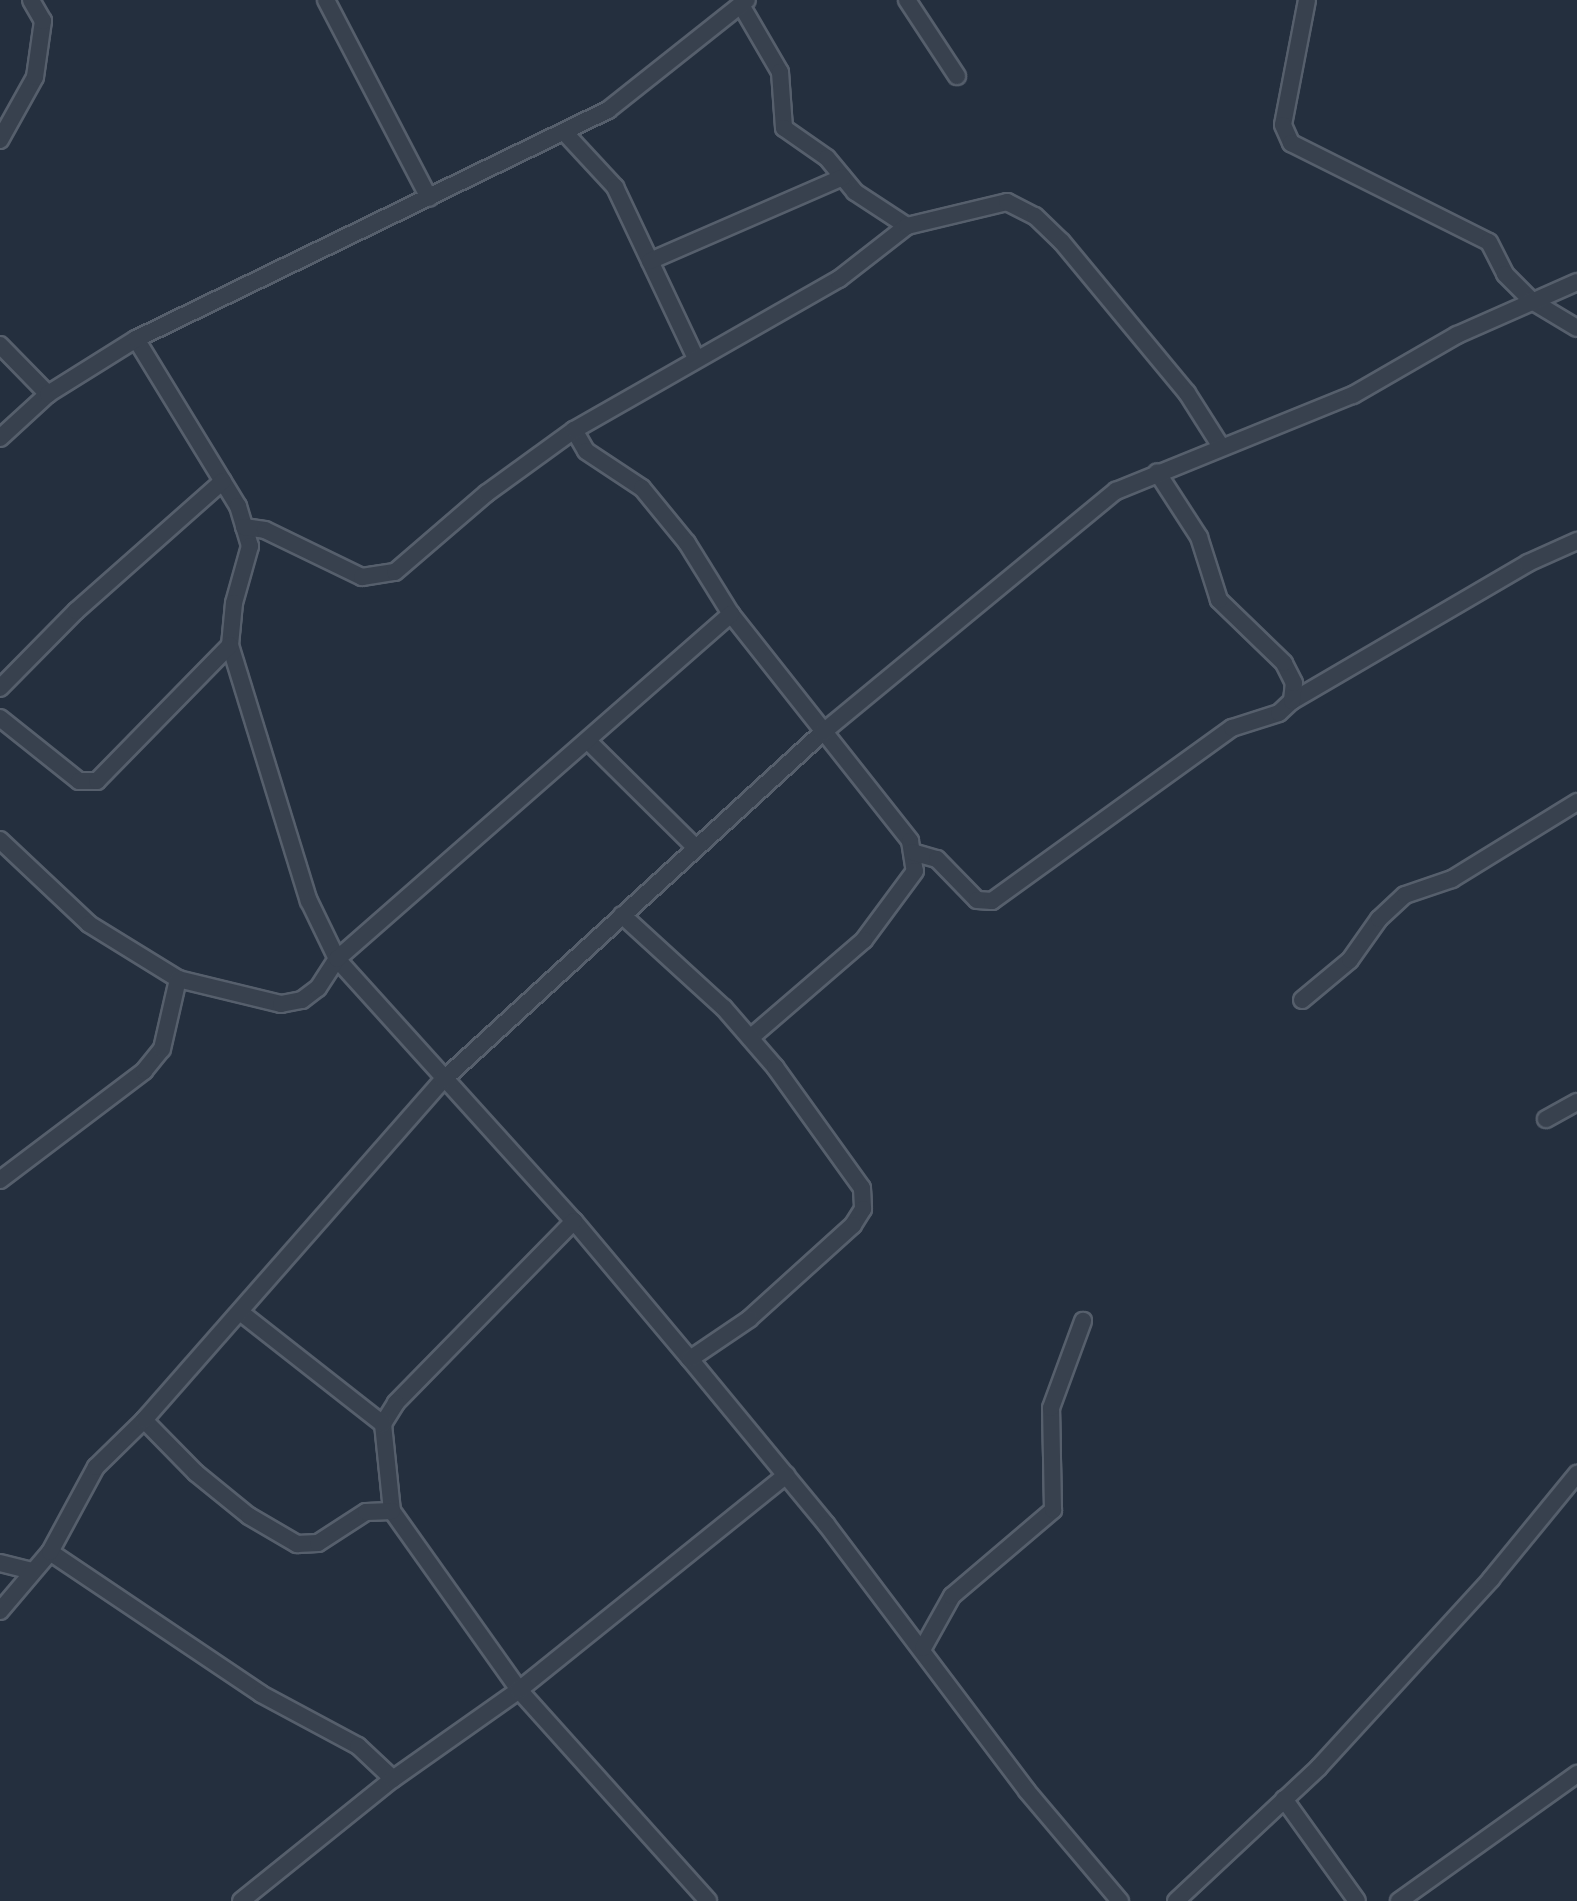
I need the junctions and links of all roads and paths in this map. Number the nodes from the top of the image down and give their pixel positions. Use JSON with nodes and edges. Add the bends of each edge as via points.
{"nodes":[{"id":1,"x":31,"y":0,"type":"edge"},
{"id":2,"x":326,"y":0,"type":"edge"},
{"id":3,"x":907,"y":0,"type":"edge"},
{"id":4,"x":1307,"y":0,"type":"edge"},
{"id":5,"x":744,"y":3,"type":"edge"},
{"id":6,"x":957,"y":76,"type":"dead end"},
{"id":7,"x":565,"y":133,"type":"junction"},
{"id":8,"x":0,"y":140,"type":"edge"},
{"id":9,"x":843,"y":177,"type":"junction"},
{"id":10,"x":429,"y":198,"type":"junction"},
{"id":11,"x":907,"y":226,"type":"junction"},
{"id":12,"x":650,"y":261,"type":"junction"},
{"id":13,"x":1577,"y":282,"type":"edge"},
{"id":14,"x":1532,"y":301,"type":"junction"},
{"id":15,"x":1577,"y":328,"type":"edge"},
{"id":16,"x":136,"y":339,"type":"junction"},
{"id":17,"x":0,"y":345,"type":"edge"},
{"id":18,"x":695,"y":356,"type":"junction"},
{"id":19,"x":48,"y":394,"type":"junction"},
{"id":20,"x":574,"y":430,"type":"junction"},
{"id":21,"x":0,"y":438,"type":"edge"},
{"id":22,"x":1220,"y":445,"type":"junction"},
{"id":23,"x":1157,"y":472,"type":"junction"},
{"id":24,"x":223,"y":481,"type":"junction"},
{"id":25,"x":244,"y":527,"type":"junction"},
{"id":26,"x":1577,"y":541,"type":"edge"},
{"id":27,"x":731,"y":614,"type":"junction"},
{"id":28,"x":230,"y":645,"type":"junction"},
{"id":29,"x":0,"y":688,"type":"edge"},
{"id":30,"x":1292,"y":701,"type":"junction"},
{"id":31,"x":0,"y":718,"type":"edge"},
{"id":32,"x":822,"y":733,"type":"junction"},
{"id":33,"x":588,"y":741,"type":"junction"},
{"id":34,"x":1577,"y":802,"type":"edge"},
{"id":35,"x":0,"y":840,"type":"edge"},
{"id":36,"x":695,"y":847,"type":"junction"},
{"id":37,"x":912,"y":852,"type":"junction"},
{"id":38,"x":622,"y":915,"type":"junction"},
{"id":39,"x":337,"y":959,"type":"junction"},
{"id":40,"x":178,"y":979,"type":"junction"},
{"id":41,"x":1302,"y":1000,"type":"dead end"},
{"id":42,"x":750,"y":1038,"type":"junction"},
{"id":43,"x":443,"y":1080,"type":"junction"},
{"id":44,"x":1577,"y":1102,"type":"edge"},
{"id":45,"x":1546,"y":1119,"type":"dead end"},
{"id":46,"x":0,"y":1180,"type":"edge"},
{"id":47,"x":574,"y":1221,"type":"junction"},
{"id":48,"x":240,"y":1312,"type":"junction"},
{"id":49,"x":1083,"y":1321,"type":"dead end"},
{"id":50,"x":690,"y":1359,"type":"junction"},
{"id":51,"x":144,"y":1420,"type":"junction"},
{"id":52,"x":383,"y":1424,"type":"junction"},
{"id":53,"x":1577,"y":1474,"type":"edge"},
{"id":54,"x":786,"y":1475,"type":"junction"},
{"id":55,"x":392,"y":1511,"type":"junction"},
{"id":56,"x":50,"y":1552,"type":"junction"},
{"id":57,"x":0,"y":1563,"type":"edge"},
{"id":58,"x":31,"y":1571,"type":"junction"},
{"id":59,"x":0,"y":1611,"type":"edge"},
{"id":60,"x":923,"y":1648,"type":"junction"},
{"id":61,"x":519,"y":1690,"type":"junction"},
{"id":62,"x":1577,"y":1774,"type":"edge"},
{"id":63,"x":393,"y":1779,"type":"junction"},
{"id":64,"x":1284,"y":1799,"type":"junction"},
{"id":65,"x":241,"y":1901,"type":"edge"},
{"id":66,"x":708,"y":1901,"type":"edge"},
{"id":67,"x":1120,"y":1901,"type":"edge"},
{"id":68,"x":1176,"y":1901,"type":"edge"},
{"id":69,"x":1357,"y":1901,"type":"edge"},
{"id":70,"x":1399,"y":1901,"type":"edge"}],
"edges":[{"from":1,"to":8,"type":"street","via":[[43,21],[35,77]]},
{"from":2,"to":10,"type":"street"},
{"from":3,"to":6,"type":"street"},
{"from":4,"to":14,"type":"street","via":[[1283,125],[1291,143],[1489,242],[1505,274]]},
{"from":5,"to":7,"type":"street","via":[[655,76]]},
{"from":5,"to":9,"type":"street","via":[[780,72],[784,128],[827,158]]},
{"from":7,"to":10,"type":"street"},
{"from":7,"to":12,"type":"street","via":[[615,187]]},
{"from":9,"to":11,"type":"street","via":[[855,192]]},
{"from":9,"to":12,"type":"street"},
{"from":10,"to":16,"type":"street"},
{"from":11,"to":18,"type":"street","via":[[839,279]]},
{"from":11,"to":22,"type":"street","via":[[1007,202],[1035,216],[1187,393]]},
{"from":12,"to":18,"type":"street"},
{"from":13,"to":14,"type":"street"},
{"from":14,"to":15,"type":"street"},
{"from":14,"to":22,"type":"street","via":[[1457,335],[1353,395]]},
{"from":16,"to":19,"type":"street"},
{"from":16,"to":24,"type":"street"},
{"from":17,"to":19,"type":"street"},
{"from":18,"to":20,"type":"street"},
{"from":19,"to":21,"type":"street"},
{"from":20,"to":25,"type":"street","via":[[387,575],[362,577],[265,530]]},
{"from":20,"to":27,"type":"street","via":[[586,451],[642,488],[687,543]]},
{"from":22,"to":23,"type":"street"},
{"from":23,"to":30,"type":"street","via":[[1199,537],[1219,600],[1284,663],[1294,683]]},
{"from":23,"to":32,"type":"street","via":[[1096,505],[1007,585]]},
{"from":24,"to":25,"type":"street"},
{"from":24,"to":29,"type":"street","via":[[76,611]]},
{"from":25,"to":28,"type":"street","via":[[250,546],[234,603]]},
{"from":26,"to":30,"type":"street","via":[[1528,563]]},
{"from":27,"to":32,"type":"street"},
{"from":27,"to":33,"type":"street"},
{"from":28,"to":31,"type":"street","via":[[97,781],[79,781]]},
{"from":28,"to":39,"type":"street","via":[[309,901]]},
{"from":30,"to":37,"type":"street","via":[[1279,713],[1232,728],[992,901],[977,900],[937,859]]},
{"from":32,"to":36,"type":"street"},
{"from":32,"to":37,"type":"street","via":[[910,841]]},
{"from":33,"to":36,"type":"street"},
{"from":33,"to":39,"type":"street"},
{"from":34,"to":41,"type":"street","via":[[1452,879],[1405,895],[1379,919],[1350,960]]},
{"from":35,"to":40,"type":"street","via":[[89,924]]},
{"from":36,"to":38,"type":"street"},
{"from":37,"to":42,"type":"street","via":[[915,871],[864,940]]},
{"from":38,"to":42,"type":"street","via":[[673,957]]},
{"from":38,"to":43,"type":"street"},
{"from":39,"to":40,"type":"street","via":[[318,988],[302,1000],[281,1004]]},
{"from":39,"to":43,"type":"street"},
{"from":40,"to":46,"type":"street","via":[[162,1049],[144,1071]]},
{"from":42,"to":50,"type":"street","via":[[851,1166],[862,1188],[863,1209],[853,1225],[749,1319]]},
{"from":43,"to":47,"type":"street"},
{"from":43,"to":48,"type":"street"},
{"from":44,"to":45,"type":"street"},
{"from":47,"to":50,"type":"street"},
{"from":47,"to":52,"type":"street","via":[[413,1384]]},
{"from":48,"to":51,"type":"street"},
{"from":48,"to":52,"type":"street"},
{"from":49,"to":60,"type":"street","via":[[1051,1408],[1053,1510],[952,1596]]},
{"from":50,"to":54,"type":"street"},
{"from":51,"to":55,"type":"street","via":[[196,1473],[249,1516],[297,1544],[318,1543],[366,1512]]},
{"from":51,"to":56,"type":"street","via":[[96,1467]]},
{"from":52,"to":55,"type":"street"},
{"from":53,"to":64,"type":"street","via":[[1491,1579]]},
{"from":54,"to":60,"type":"street"},
{"from":54,"to":61,"type":"street"},
{"from":55,"to":61,"type":"street"},
{"from":56,"to":58,"type":"street"},
{"from":56,"to":63,"type":"street","via":[[261,1694],[358,1746]]},
{"from":57,"to":58,"type":"street"},
{"from":58,"to":59,"type":"street"},
{"from":60,"to":67,"type":"street","via":[[1027,1791]]},
{"from":61,"to":63,"type":"street"},
{"from":61,"to":66,"type":"street"},
{"from":62,"to":70,"type":"street"},
{"from":63,"to":65,"type":"street"},
{"from":64,"to":68,"type":"street"},
{"from":64,"to":69,"type":"street"}]}
